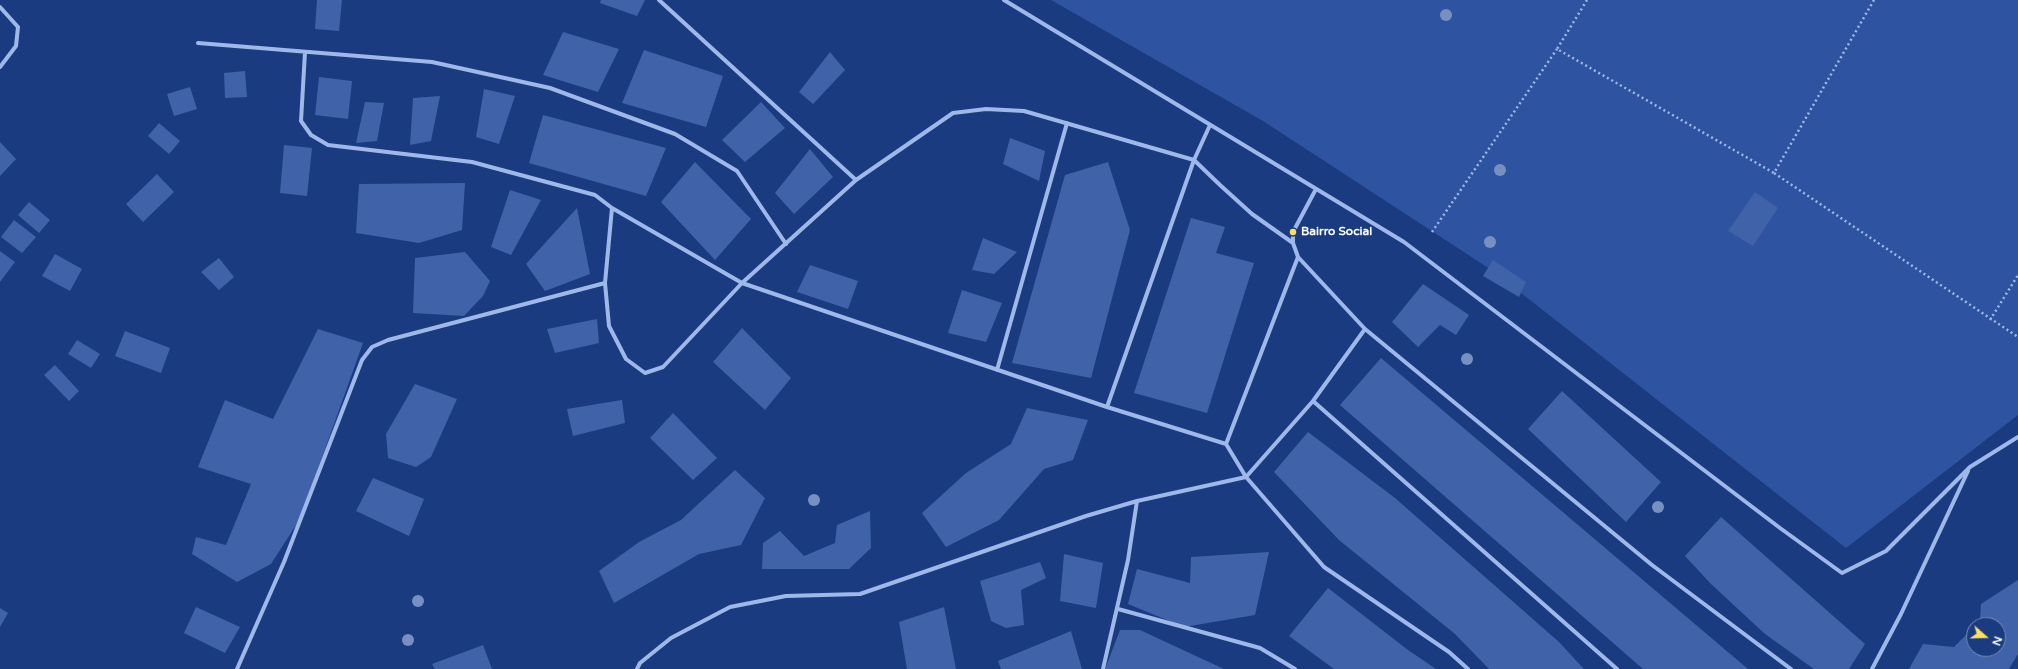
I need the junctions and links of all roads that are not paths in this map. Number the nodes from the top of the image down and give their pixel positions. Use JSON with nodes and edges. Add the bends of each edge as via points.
{"nodes":[{"id":1,"x":659,"y":0,"type":"edge"},
{"id":2,"x":1004,"y":0,"type":"edge"},
{"id":3,"x":0,"y":7,"type":"edge"},
{"id":4,"x":198,"y":43,"type":"dead end"},
{"id":5,"x":305,"y":52,"type":"junction"},
{"id":6,"x":0,"y":67,"type":"edge"},
{"id":7,"x":1067,"y":123,"type":"junction"},
{"id":8,"x":1210,"y":126,"type":"junction"},
{"id":9,"x":1194,"y":160,"type":"junction"},
{"id":10,"x":856,"y":180,"type":"junction"},
{"id":11,"x":1316,"y":189,"type":"junction"},
{"id":12,"x":612,"y":208,"type":"junction"},
{"id":13,"x":1293,"y":243,"type":"junction"},
{"id":14,"x":786,"y":244,"type":"junction"},
{"id":15,"x":1298,"y":257,"type":"junction"},
{"id":16,"x":605,"y":283,"type":"junction"},
{"id":17,"x":742,"y":283,"type":"junction"},
{"id":18,"x":1365,"y":329,"type":"junction"},
{"id":19,"x":997,"y":370,"type":"junction"},
{"id":20,"x":1313,"y":401,"type":"junction"},
{"id":21,"x":1107,"y":406,"type":"junction"},
{"id":22,"x":2018,"y":437,"type":"edge"},
{"id":23,"x":1226,"y":444,"type":"junction"},
{"id":24,"x":1970,"y":467,"type":"junction"},
{"id":25,"x":1246,"y":477,"type":"junction"},
{"id":26,"x":1137,"y":501,"type":"junction"},
{"id":27,"x":1118,"y":609,"type":"junction"},
{"id":28,"x":237,"y":669,"type":"edge"},
{"id":29,"x":636,"y":669,"type":"edge"},
{"id":30,"x":1103,"y":669,"type":"edge"},
{"id":31,"x":1295,"y":669,"type":"edge"},
{"id":32,"x":1468,"y":669,"type":"edge"},
{"id":33,"x":1617,"y":669,"type":"edge"},
{"id":34,"x":1791,"y":669,"type":"edge"},
{"id":35,"x":1872,"y":669,"type":"edge"}],
"edges":[{"from":1,"to":10,"type":"street"},
{"from":2,"to":8,"type":"street"},
{"from":3,"to":6,"type":"street","via":[[18,27],[16,46]]},
{"from":4,"to":5,"type":"street"},
{"from":5,"to":12,"type":"street","via":[[301,120],[311,135],[328,145],[472,162],[595,195]]},
{"from":5,"to":14,"type":"street","via":[[432,62],[550,88],[675,134],[737,171]]},
{"from":7,"to":9,"type":"street"},
{"from":7,"to":10,"type":"street","via":[[1024,111],[986,109],[953,113]]},
{"from":7,"to":19,"type":"street"},
{"from":8,"to":9,"type":"street"},
{"from":8,"to":11,"type":"street"},
{"from":9,"to":13,"type":"street","via":[[1252,214]]},
{"from":9,"to":21,"type":"street"},
{"from":10,"to":14,"type":"street"},
{"from":11,"to":13,"type":"street","via":[[1293,232]]},
{"from":11,"to":24,"type":"street","via":[[1404,242],[1842,573],[1886,551]]},
{"from":12,"to":16,"type":"street"},
{"from":12,"to":17,"type":"street"},
{"from":13,"to":15,"type":"street"},
{"from":14,"to":17,"type":"street"},
{"from":15,"to":18,"type":"street"},
{"from":15,"to":23,"type":"street"},
{"from":16,"to":17,"type":"street","via":[[609,326],[626,359],[645,373],[663,366]]},
{"from":16,"to":28,"type":"street","via":[[388,340],[372,347],[362,360],[284,562]]},
{"from":17,"to":19,"type":"street"},
{"from":18,"to":20,"type":"street"},
{"from":18,"to":34,"type":"street","via":[[1652,565]]},
{"from":19,"to":21,"type":"street"},
{"from":20,"to":25,"type":"street"},
{"from":20,"to":33,"type":"street"},
{"from":21,"to":23,"type":"street"},
{"from":22,"to":24,"type":"street"},
{"from":23,"to":25,"type":"street"},
{"from":24,"to":35,"type":"street","via":[[1901,614]]},
{"from":25,"to":26,"type":"street"},
{"from":25,"to":32,"type":"street","via":[[1324,567],[1449,652]]},
{"from":26,"to":27,"type":"street"},
{"from":26,"to":29,"type":"street","via":[[1056,526],[860,594],[786,596],[730,607],[671,638]]},
{"from":27,"to":30,"type":"street"},
{"from":27,"to":31,"type":"street","via":[[1260,648]]}]}
